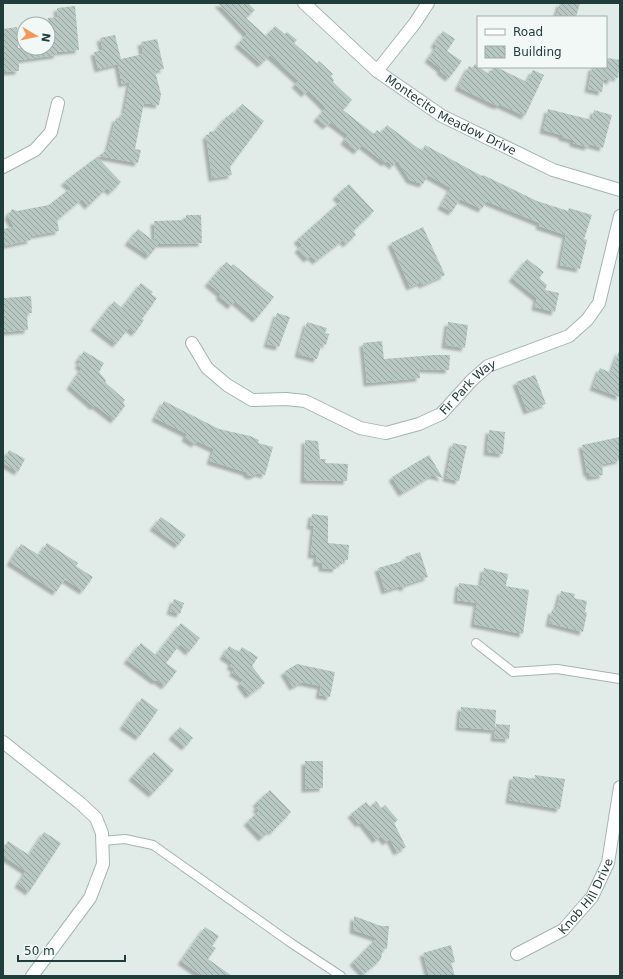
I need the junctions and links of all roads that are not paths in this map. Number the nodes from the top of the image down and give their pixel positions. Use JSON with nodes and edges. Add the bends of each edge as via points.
{"nodes":[{"id":1,"x":304,"y":3,"type":"edge"},
{"id":2,"x":428,"y":3,"type":"edge"},
{"id":3,"x":377,"y":71,"type":"junction"},
{"id":4,"x":58,"y":103,"type":"dead end"},
{"id":5,"x":3,"y":167,"type":"edge"},
{"id":6,"x":620,"y":190,"type":"edge"},
{"id":7,"x":620,"y":216,"type":"edge"},
{"id":8,"x":192,"y":343,"type":"dead end"},
{"id":9,"x":476,"y":642,"type":"dead end"},
{"id":10,"x":620,"y":679,"type":"edge"},
{"id":11,"x":3,"y":742,"type":"edge"},
{"id":12,"x":620,"y":787,"type":"edge"},
{"id":13,"x":103,"y":841,"type":"junction"},
{"id":14,"x":516,"y":954,"type":"dead end"},
{"id":15,"x":32,"y":976,"type":"edge"},
{"id":16,"x":341,"y":976,"type":"edge"}],
"edges":[{"from":1,"to":3,"type":"street","name":"Montecito Meadow Drive"},
{"from":2,"to":3,"type":"street"},
{"from":3,"to":6,"type":"street","name":"Montecito Meadow Drive","via":[[442,116],[553,170]]},
{"from":4,"to":5,"type":"street","via":[[51,132],[35,150]]},
{"from":7,"to":8,"type":"street","name":"Fir Park Way","via":[[599,303],[587,320],[569,336],[488,366],[441,414],[419,424],[386,432],[360,428],[305,401],[252,400],[227,385],[207,368]]},
{"from":9,"to":10,"type":"lane","via":[[513,672],[557,669]]},
{"from":11,"to":13,"type":"street","via":[[96,818]]},
{"from":12,"to":14,"type":"street","name":"Knob Hill Drive","via":[[608,863],[592,897],[563,930]]},
{"from":13,"to":15,"type":"street","via":[[103,864],[90,898]]},
{"from":13,"to":16,"type":"lane","via":[[125,839],[153,845]]}]}
